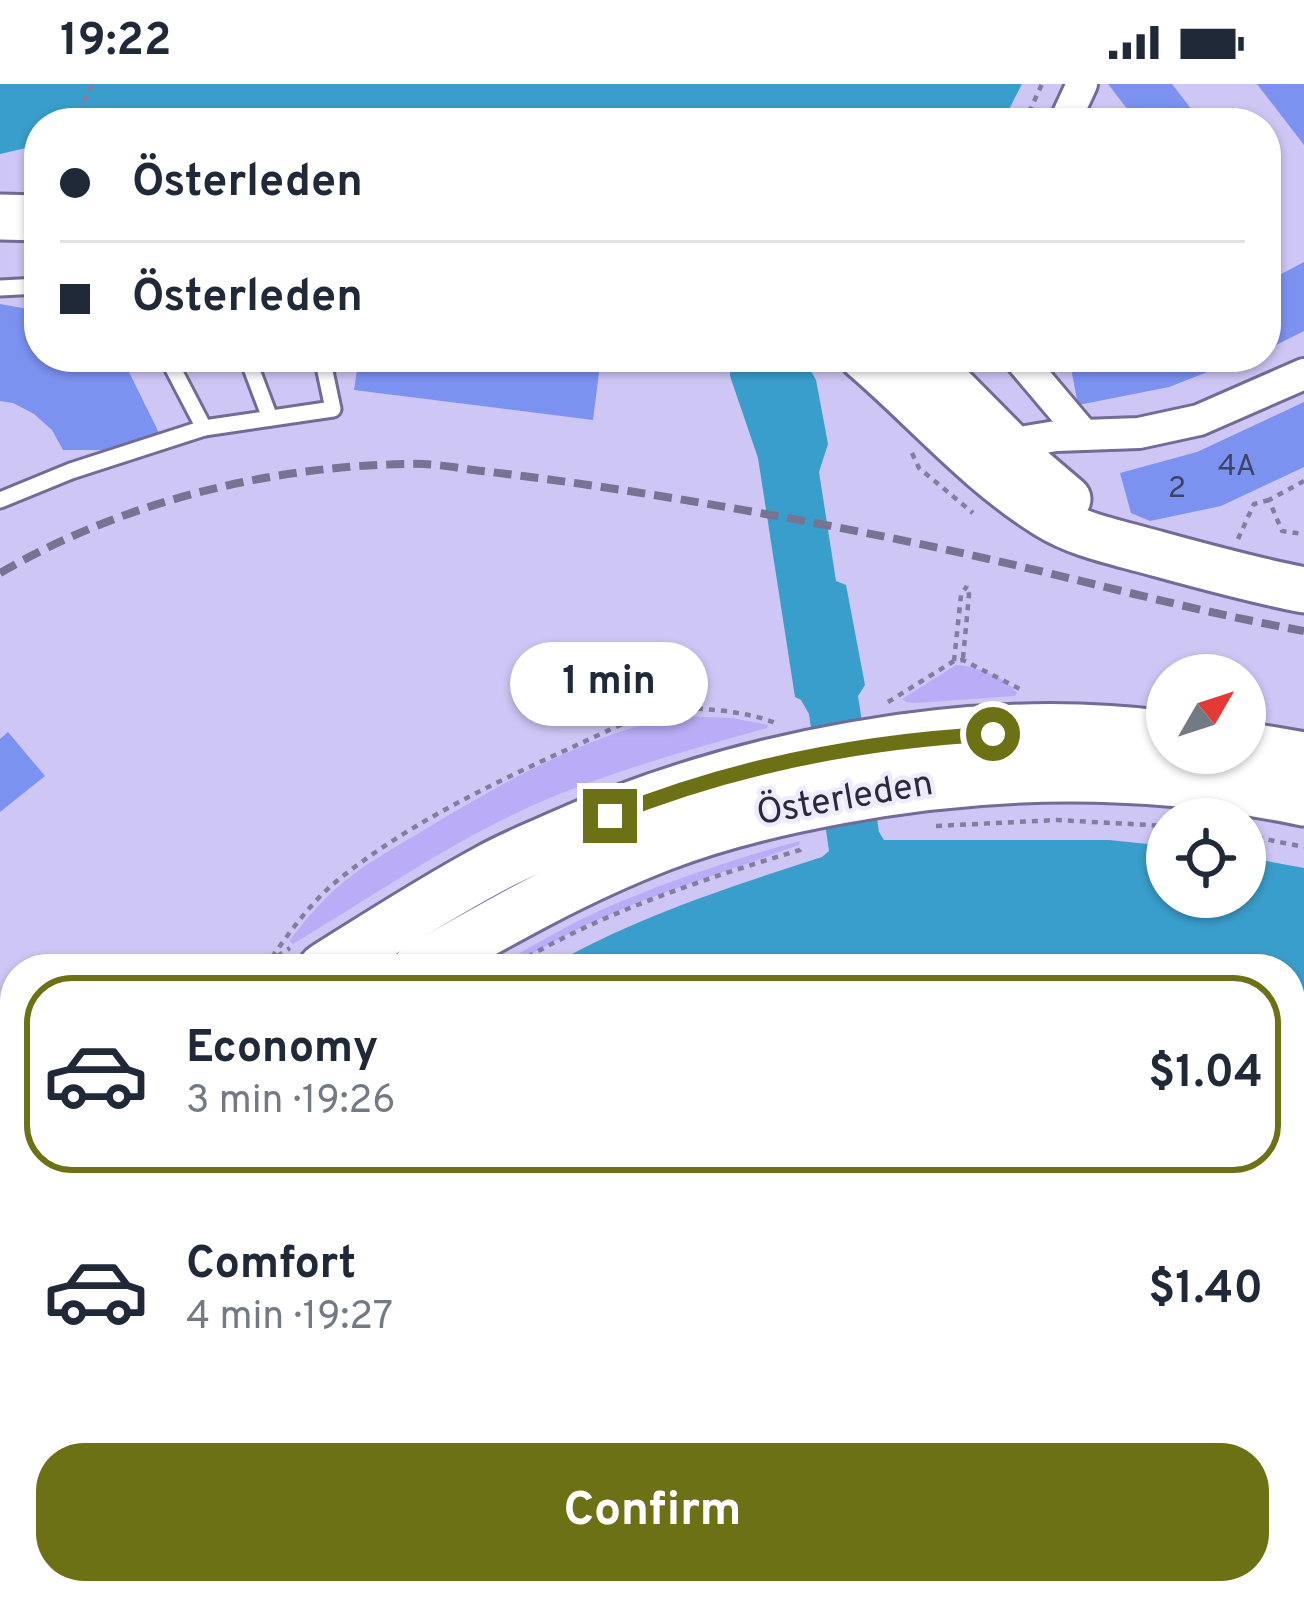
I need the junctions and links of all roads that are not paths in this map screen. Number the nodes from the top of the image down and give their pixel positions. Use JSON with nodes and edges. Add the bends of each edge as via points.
{"nodes":[{"id":1,"x":175,"y":372,"type":"edge"},
{"id":2,"x":253,"y":372,"type":"edge"},
{"id":3,"x":325,"y":372,"type":"edge"},
{"id":4,"x":875,"y":372,"type":"edge"},
{"id":5,"x":934,"y":372,"type":"edge"},
{"id":6,"x":1032,"y":372,"type":"edge"},
{"id":7,"x":1304,"y":374,"type":"edge"},
{"id":8,"x":270,"y":418,"type":"junction"},
{"id":9,"x":204,"y":428,"type":"junction"},
{"id":10,"x":1083,"y":434,"type":"junction"},
{"id":11,"x":931,"y":445,"type":"junction"},
{"id":12,"x":1009,"y":445,"type":"junction"},
{"id":13,"x":0,"y":500,"type":"edge"},
{"id":14,"x":1146,"y":550,"type":"junction"},
{"id":15,"x":1304,"y":590,"type":"edge"},
{"id":16,"x":1146,"y":735,"type":"edge"},
{"id":17,"x":885,"y":747,"type":"junction"},
{"id":18,"x":1266,"y":752,"type":"edge"},
{"id":19,"x":1304,"y":758,"type":"edge"},
{"id":20,"x":798,"y":782,"type":"junction"},
{"id":21,"x":1304,"y":800,"type":"edge"},
{"id":22,"x":349,"y":954,"type":"edge"},
{"id":23,"x":444,"y":954,"type":"edge"}],
"edges":[{"from":1,"to":9,"type":"lane"},
{"from":2,"to":8,"type":"lane"},
{"from":3,"to":8,"type":"lane","via":[[333,409]]},
{"from":4,"to":11,"type":"main road"},
{"from":5,"to":12,"type":"main road"},
{"from":6,"to":10,"type":"street"},
{"from":7,"to":10,"type":"street","via":[[1198,420],[1139,434]]},
{"from":8,"to":9,"type":"lane"},
{"from":9,"to":13,"type":"lane"},
{"from":10,"to":12,"type":"street"},
{"from":11,"to":12,"type":"street"},
{"from":11,"to":14,"type":"main road","via":[[1076,530]]},
{"from":12,"to":14,"type":"main road","via":[[1067,498]]},
{"from":14,"to":15,"type":"main road"},
{"from":16,"to":17,"type":"main road","name":"Österleden","via":[[1030,731]]},
{"from":17,"to":20,"type":"main road","name":"Österleden"},
{"from":17,"to":21,"type":"main road","name":"Österleden","via":[[960,780],[1147,777]]},
{"from":18,"to":19,"type":"main road"},
{"from":20,"to":22,"type":"main road","name":"Österleden","via":[[724,776],[642,802],[490,868]]},
{"from":20,"to":23,"type":"main road","name":"Österleden","via":[[743,819],[601,871]]}]}
